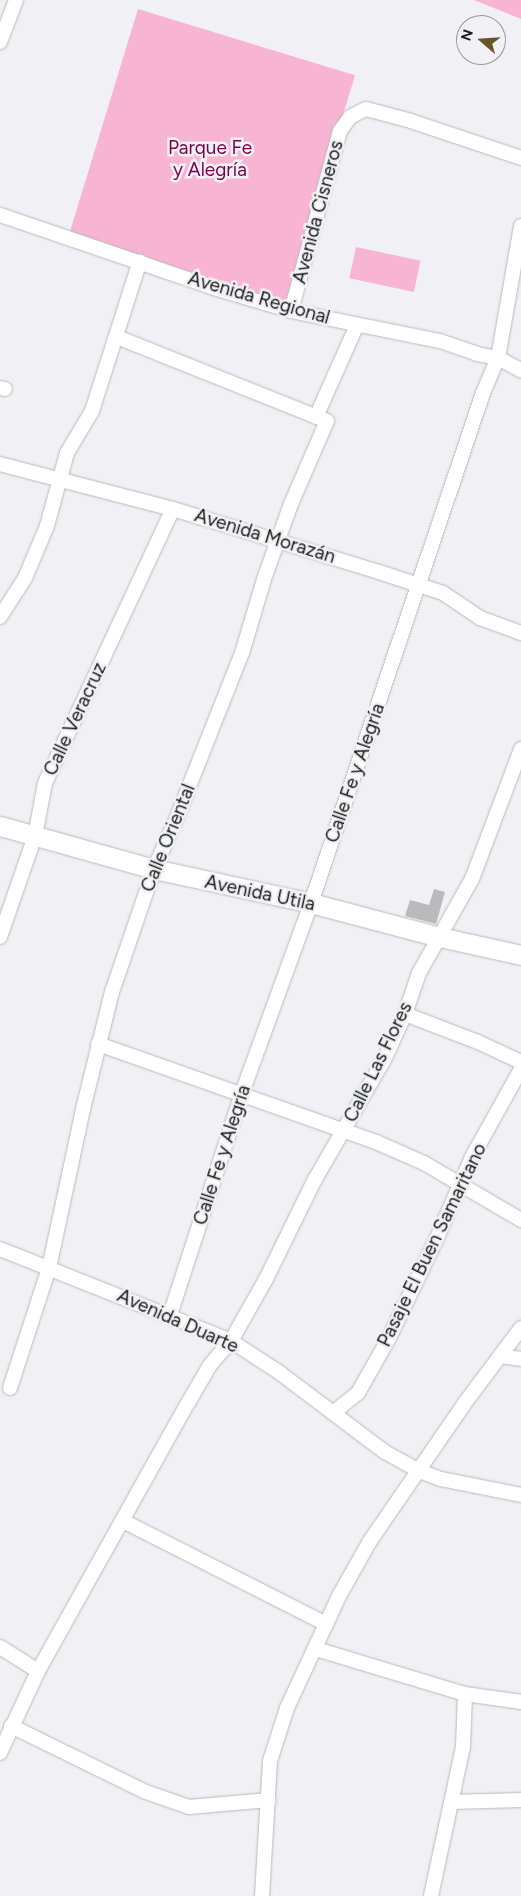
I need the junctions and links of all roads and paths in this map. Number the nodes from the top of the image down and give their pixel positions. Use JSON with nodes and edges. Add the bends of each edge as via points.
{"nodes":[{"id":1,"x":16,"y":0,"type":"edge"},
{"id":2,"x":0,"y":42,"type":"edge"},
{"id":3,"x":521,"y":158,"type":"edge"},
{"id":4,"x":0,"y":214,"type":"edge"},
{"id":5,"x":521,"y":226,"type":"edge"},
{"id":6,"x":140,"y":261,"type":"junction"},
{"id":7,"x":291,"y":311,"type":"junction"},
{"id":8,"x":357,"y":325,"type":"junction"},
{"id":9,"x":117,"y":337,"type":"junction"},
{"id":10,"x":498,"y":358,"type":"junction"},
{"id":11,"x":521,"y":370,"type":"edge"},
{"id":12,"x":322,"y":419,"type":"junction"},
{"id":13,"x":0,"y":464,"type":"edge"},
{"id":14,"x":60,"y":479,"type":"junction"},
{"id":15,"x":174,"y":509,"type":"junction"},
{"id":16,"x":278,"y":540,"type":"junction"},
{"id":17,"x":418,"y":584,"type":"junction"},
{"id":18,"x":0,"y":616,"type":"edge"},
{"id":19,"x":521,"y":633,"type":"edge"},
{"id":20,"x":521,"y":749,"type":"edge"},
{"id":21,"x":0,"y":826,"type":"edge"},
{"id":22,"x":35,"y":836,"type":"junction"},
{"id":23,"x":154,"y":870,"type":"junction"},
{"id":24,"x":311,"y":903,"type":"junction"},
{"id":25,"x":3,"y":921,"type":"edge"},
{"id":26,"x":0,"y":937,"type":"edge"},
{"id":27,"x":440,"y":938,"type":"junction"},
{"id":28,"x":521,"y":955,"type":"edge"},
{"id":29,"x":405,"y":1014,"type":"junction"},
{"id":30,"x":98,"y":1044,"type":"junction"},
{"id":31,"x":521,"y":1062,"type":"edge"},
{"id":32,"x":521,"y":1069,"type":"edge"},
{"id":33,"x":242,"y":1093,"type":"junction"},
{"id":34,"x":345,"y":1130,"type":"junction"},
{"id":35,"x":460,"y":1184,"type":"junction"},
{"id":36,"x":521,"y":1220,"type":"edge"},
{"id":37,"x":0,"y":1249,"type":"edge"},
{"id":38,"x":49,"y":1268,"type":"junction"},
{"id":39,"x":170,"y":1315,"type":"junction"},
{"id":40,"x":521,"y":1328,"type":"edge"},
{"id":41,"x":231,"y":1341,"type":"junction"},
{"id":42,"x":500,"y":1356,"type":"junction"},
{"id":43,"x":521,"y":1359,"type":"edge"},
{"id":44,"x":10,"y":1388,"type":"dead end"},
{"id":45,"x":333,"y":1413,"type":"junction"},
{"id":46,"x":417,"y":1470,"type":"junction"},
{"id":47,"x":521,"y":1495,"type":"edge"},
{"id":48,"x":123,"y":1522,"type":"junction"},
{"id":49,"x":326,"y":1624,"type":"junction"},
{"id":50,"x":0,"y":1647,"type":"edge"},
{"id":51,"x":316,"y":1649,"type":"junction"},
{"id":52,"x":38,"y":1671,"type":"junction"},
{"id":53,"x":464,"y":1694,"type":"junction"},
{"id":54,"x":521,"y":1702,"type":"edge"},
{"id":55,"x":12,"y":1726,"type":"junction"},
{"id":56,"x":0,"y":1753,"type":"edge"},
{"id":57,"x":269,"y":1800,"type":"junction"},
{"id":58,"x":521,"y":1800,"type":"edge"},
{"id":59,"x":451,"y":1802,"type":"junction"},
{"id":60,"x":262,"y":1896,"type":"edge"},
{"id":61,"x":431,"y":1896,"type":"edge"}],
"edges":[{"from":1,"to":2,"type":"street"},
{"from":3,"to":7,"type":"street","name":"Avenida Cisneros","via":[[366,109],[350,117],[340,131]]},
{"from":4,"to":6,"type":"street","name":"Avenida Regional"},
{"from":5,"to":10,"type":"street","name":"Calle Fe y Alegría"},
{"from":6,"to":7,"type":"street","name":"Avenida Regional"},
{"from":6,"to":9,"type":"street"},
{"from":7,"to":8,"type":"street","name":"Avenida Regional"},
{"from":8,"to":10,"type":"street","name":"Avenida Regional","via":[[440,341]]},
{"from":8,"to":12,"type":"street","name":"Calle Oriental"},
{"from":9,"to":12,"type":"street"},
{"from":9,"to":14,"type":"street","via":[[92,411],[67,453]]},
{"from":10,"to":11,"type":"street","name":"Avenida Regional"},
{"from":10,"to":17,"type":"street","name":"Calle Fe y Alegría"},
{"from":12,"to":16,"type":"street","name":"Calle Oriental"},
{"from":13,"to":14,"type":"street","name":"Avenida Morazán"},
{"from":14,"to":15,"type":"street","name":"Avenida Morazán"},
{"from":14,"to":18,"type":"street","via":[[25,578]]},
{"from":15,"to":16,"type":"street","name":"Avenida Morazán"},
{"from":15,"to":22,"type":"street","name":"Calle Veracruz","via":[[45,783]]},
{"from":16,"to":17,"type":"street","name":"Avenida Morazán"},
{"from":16,"to":23,"type":"street","name":"Calle Oriental","via":[[242,653]]},
{"from":17,"to":19,"type":"street","name":"Avenida Morazán","via":[[443,593],[480,618]]},
{"from":17,"to":24,"type":"street","name":"Calle Fe y Alegría"},
{"from":20,"to":27,"type":"street","name":"Calle Las Flores","via":[[472,879]]},
{"from":21,"to":22,"type":"street","name":"Avenida Utila"},
{"from":22,"to":23,"type":"street","name":"Avenida Utila"},
{"from":22,"to":25,"type":"street","name":"Calle Veracruz"},
{"from":23,"to":24,"type":"street","name":"Avenida Utila"},
{"from":23,"to":30,"type":"street","name":"Calle Oriental","via":[[112,992]]},
{"from":24,"to":27,"type":"street","name":"Avenida Utila"},
{"from":24,"to":33,"type":"street","name":"Calle Fe y Alegría"},
{"from":25,"to":26,"type":"street","name":"Calle Veracruz"},
{"from":27,"to":28,"type":"street","name":"Avenida Utila"},
{"from":27,"to":29,"type":"street","name":"Calle Las Flores","via":[[419,973]]},
{"from":29,"to":31,"type":"street"},
{"from":29,"to":34,"type":"street","name":"Calle Las Flores"},
{"from":30,"to":33,"type":"street"},
{"from":30,"to":38,"type":"street","name":"Calle Oriental"},
{"from":32,"to":35,"type":"street","name":"Pasaje El Buen Samaritano"},
{"from":33,"to":34,"type":"street"},
{"from":33,"to":39,"type":"street","name":"Calle Fe y Alegría"},
{"from":34,"to":35,"type":"street","via":[[424,1163]]},
{"from":34,"to":41,"type":"street","name":"Calle Las Flores","via":[[314,1181],[266,1279]]},
{"from":35,"to":36,"type":"street"},
{"from":35,"to":45,"type":"street","name":"Pasaje El Buen Samaritano","via":[[415,1285],[362,1386]]},
{"from":37,"to":38,"type":"street","name":"Avenida Duarte"},
{"from":38,"to":39,"type":"street","name":"Avenida Duarte"},
{"from":38,"to":44,"type":"street","name":"Calle Oriental"},
{"from":39,"to":41,"type":"street","name":"Avenida Duarte"},
{"from":40,"to":42,"type":"street"},
{"from":41,"to":45,"type":"street","name":"Avenida Duarte"},
{"from":41,"to":48,"type":"street","name":"Calle Las Flores","via":[[210,1365]]},
{"from":42,"to":43,"type":"street"},
{"from":42,"to":46,"type":"street"},
{"from":45,"to":46,"type":"street","name":"Avenida Duarte","via":[[385,1452]]},
{"from":46,"to":47,"type":"street","name":"Avenida Duarte","via":[[441,1479]]},
{"from":46,"to":49,"type":"street","via":[[370,1540]]},
{"from":48,"to":49,"type":"street"},
{"from":48,"to":52,"type":"street","name":"Calle Las Flores"},
{"from":49,"to":51,"type":"street"},
{"from":50,"to":52,"type":"street"},
{"from":51,"to":53,"type":"street"},
{"from":51,"to":57,"type":"street","via":[[287,1708],[270,1761]]},
{"from":52,"to":55,"type":"street","name":"Calle Las Flores"},
{"from":53,"to":54,"type":"street"},
{"from":53,"to":59,"type":"street","via":[[463,1747]]},
{"from":55,"to":56,"type":"street","name":"Calle Las Flores"},
{"from":55,"to":57,"type":"street","via":[[146,1792],[189,1807]]},
{"from":57,"to":60,"type":"street"},
{"from":58,"to":59,"type":"street"},
{"from":59,"to":61,"type":"street"}]}
